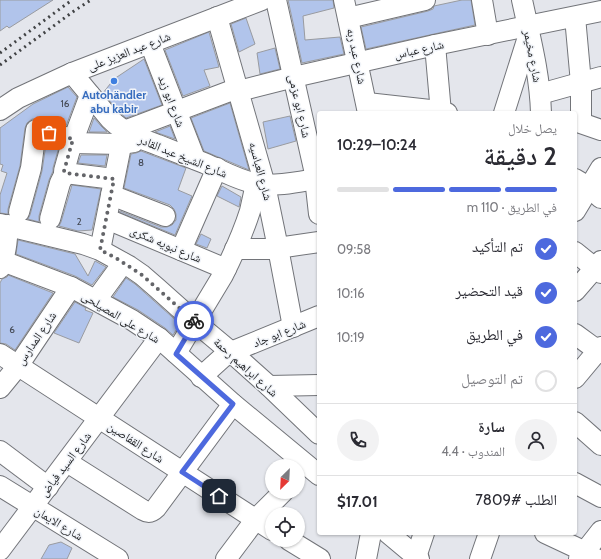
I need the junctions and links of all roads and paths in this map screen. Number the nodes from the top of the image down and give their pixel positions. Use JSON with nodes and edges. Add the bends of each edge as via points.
{"nodes":[{"id":1,"x":262,"y":0,"type":"edge"},
{"id":2,"x":276,"y":0,"type":"edge"},
{"id":3,"x":422,"y":0,"type":"edge"},
{"id":4,"x":482,"y":0,"type":"edge"},
{"id":5,"x":522,"y":0,"type":"edge"},
{"id":6,"x":346,"y":9,"type":"edge"},
{"id":7,"x":601,"y":12,"type":"edge"},
{"id":8,"x":217,"y":17,"type":"junction"},
{"id":9,"x":575,"y":17,"type":"junction"},
{"id":10,"x":528,"y":30,"type":"junction"},
{"id":11,"x":488,"y":35,"type":"junction"},
{"id":12,"x":150,"y":43,"type":"junction"},
{"id":13,"x":435,"y":45,"type":"junction"},
{"id":14,"x":358,"y":62,"type":"junction"},
{"id":15,"x":72,"y":73,"type":"junction"},
{"id":16,"x":294,"y":77,"type":"junction"},
{"id":17,"x":601,"y":77,"type":"edge"},
{"id":18,"x":581,"y":82,"type":"junction"},
{"id":19,"x":239,"y":90,"type":"junction"},
{"id":20,"x":90,"y":95,"type":"junction"},
{"id":21,"x":368,"y":108,"type":"edge"},
{"id":22,"x":542,"y":108,"type":"edge"},
{"id":23,"x":0,"y":110,"type":"edge"},
{"id":24,"x":413,"y":111,"type":"edge"},
{"id":25,"x":443,"y":111,"type":"edge"},
{"id":26,"x":505,"y":111,"type":"edge"},
{"id":27,"x":176,"y":112,"type":"junction"},
{"id":28,"x":578,"y":121,"type":"edge"},
{"id":29,"x":601,"y":130,"type":"edge"},
{"id":30,"x":123,"y":138,"type":"junction"},
{"id":31,"x":73,"y":141,"type":"junction"},
{"id":32,"x":195,"y":159,"type":"junction"},
{"id":33,"x":31,"y":168,"type":"junction"},
{"id":34,"x":217,"y":168,"type":"junction"},
{"id":35,"x":601,"y":168,"type":"edge"},
{"id":36,"x":64,"y":174,"type":"junction"},
{"id":37,"x":317,"y":179,"type":"edge"},
{"id":38,"x":261,"y":184,"type":"junction"},
{"id":39,"x":113,"y":187,"type":"junction"},
{"id":40,"x":588,"y":188,"type":"edge"},
{"id":41,"x":577,"y":207,"type":"edge"},
{"id":42,"x":165,"y":216,"type":"dead end"},
{"id":43,"x":50,"y":219,"type":"dead end"},
{"id":44,"x":107,"y":219,"type":"junction"},
{"id":45,"x":9,"y":220,"type":"edge"},
{"id":46,"x":317,"y":242,"type":"edge"},
{"id":47,"x":278,"y":248,"type":"junction"},
{"id":48,"x":235,"y":249,"type":"junction"},
{"id":49,"x":100,"y":250,"type":"junction"},
{"id":50,"x":181,"y":250,"type":"junction"},
{"id":51,"x":577,"y":253,"type":"edge"},
{"id":52,"x":1,"y":263,"type":"edge"},
{"id":53,"x":123,"y":263,"type":"junction"},
{"id":54,"x":599,"y":267,"type":"edge"},
{"id":55,"x":226,"y":269,"type":"junction"},
{"id":56,"x":71,"y":287,"type":"junction"},
{"id":57,"x":577,"y":289,"type":"edge"},
{"id":58,"x":96,"y":300,"type":"junction"},
{"id":59,"x":317,"y":317,"type":"edge"},
{"id":60,"x":195,"y":322,"type":"junction"},
{"id":61,"x":293,"y":327,"type":"junction"},
{"id":62,"x":577,"y":335,"type":"edge"},
{"id":63,"x":159,"y":338,"type":"junction"},
{"id":64,"x":600,"y":350,"type":"edge"},
{"id":65,"x":231,"y":352,"type":"junction"},
{"id":66,"x":0,"y":354,"type":"edge"},
{"id":67,"x":176,"y":354,"type":"junction"},
{"id":68,"x":18,"y":366,"type":"junction"},
{"id":69,"x":577,"y":376,"type":"edge"},
{"id":70,"x":202,"y":377,"type":"junction"},
{"id":71,"x":317,"y":385,"type":"edge"},
{"id":72,"x":269,"y":386,"type":"junction"},
{"id":73,"x":0,"y":388,"type":"edge"},
{"id":74,"x":233,"y":404,"type":"junction"},
{"id":75,"x":99,"y":418,"type":"junction"},
{"id":76,"x":577,"y":424,"type":"edge"},
{"id":77,"x":317,"y":432,"type":"edge"},
{"id":78,"x":601,"y":445,"type":"edge"},
{"id":79,"x":0,"y":451,"type":"edge"},
{"id":80,"x":67,"y":462,"type":"junction"},
{"id":81,"x":182,"y":472,"type":"junction"},
{"id":82,"x":308,"y":472,"type":"edge"},
{"id":83,"x":577,"y":484,"type":"edge"},
{"id":84,"x":0,"y":486,"type":"edge"},
{"id":85,"x":48,"y":487,"type":"junction"},
{"id":86,"x":601,"y":497,"type":"edge"},
{"id":87,"x":279,"y":499,"type":"edge"},
{"id":88,"x":33,"y":507,"type":"junction"},
{"id":89,"x":264,"y":524,"type":"edge"},
{"id":90,"x":601,"y":531,"type":"edge"},
{"id":91,"x":371,"y":535,"type":"edge"},
{"id":92,"x":390,"y":535,"type":"edge"},
{"id":93,"x":424,"y":535,"type":"edge"},
{"id":94,"x":488,"y":535,"type":"edge"},
{"id":95,"x":548,"y":535,"type":"edge"},
{"id":96,"x":300,"y":547,"type":"edge"},
{"id":97,"x":0,"y":550,"type":"edge"},
{"id":98,"x":587,"y":557,"type":"edge"},
{"id":99,"x":418,"y":558,"type":"edge"},
{"id":100,"x":118,"y":559,"type":"edge"},
{"id":101,"x":226,"y":559,"type":"edge"},
{"id":102,"x":320,"y":559,"type":"edge"},
{"id":103,"x":366,"y":559,"type":"edge"},
{"id":104,"x":480,"y":559,"type":"edge"}],
"edges":[{"from":1,"to":8,"type":"street","name":"شارع عبد العزيز على"},
{"from":2,"to":16,"type":"street","name":"شارع ابو عزمى"},
{"from":3,"to":6,"type":"street"},
{"from":4,"to":11,"type":"street"},
{"from":5,"to":10,"type":"street","name":"شارع مخيمر"},
{"from":6,"to":14,"type":"street","name":"شارع عبد ربه"},
{"from":7,"to":9,"type":"street","name":"شارع عباس"},
{"from":8,"to":12,"type":"street","name":"شارع عبد العزيز على"},
{"from":8,"to":19,"type":"street","name":"شارع العباسيه"},
{"from":9,"to":10,"type":"street","name":"شارع عباس"},
{"from":9,"to":18,"type":"street"},
{"from":10,"to":11,"type":"street","name":"شارع عباس"},
{"from":10,"to":22,"type":"street","name":"شارع مخيمر"},
{"from":10,"to":26,"type":"street"},
{"from":11,"to":13,"type":"street","name":"شارع عباس"},
{"from":12,"to":15,"type":"street","name":"شارع عبد العزيز على"},
{"from":12,"to":27,"type":"street","name":"شارع ابو زيد"},
{"from":13,"to":14,"type":"street","name":"شارع عباس"},
{"from":13,"to":25,"type":"street"},
{"from":14,"to":16,"type":"street","name":"شارع عباس"},
{"from":14,"to":21,"type":"street","name":"شارع عبد ربه"},
{"from":15,"to":20,"type":"street","name":"شارع الشيخ عبد القادر"},
{"from":15,"to":23,"type":"street","name":"شارع عبد العزيز على","via":[[18,98]]},
{"from":16,"to":19,"type":"street","name":"شارع عباس"},
{"from":16,"to":37,"type":"street","name":"شارع ابو عزمى"},
{"from":17,"to":18,"type":"street"},
{"from":18,"to":22,"type":"street"},
{"from":18,"to":28,"type":"street"},
{"from":19,"to":27,"type":"street","name":"شارع عباس"},
{"from":19,"to":38,"type":"street","name":"شارع العباسيه"},
{"from":20,"to":30,"type":"street","name":"شارع الشيخ عبد القادر"},
{"from":20,"to":31,"type":"street"},
{"from":21,"to":24,"type":"street"},
{"from":27,"to":30,"type":"street","name":"شارع عباس"},
{"from":27,"to":32,"type":"street","name":"شارع ابو زيد"},
{"from":28,"to":29,"type":"street"},
{"from":30,"to":31,"type":"street"},
{"from":30,"to":32,"type":"street","name":"شارع الشيخ عبد القادر","via":[[131,135]]},
{"from":30,"to":39,"type":"street"},
{"from":31,"to":33,"type":"street","via":[[36,130]]},
{"from":31,"to":36,"type":"street"},
{"from":32,"to":34,"type":"street","name":"شارع الشيخ عبد القادر"},
{"from":33,"to":36,"type":"street"},
{"from":33,"to":45,"type":"street"},
{"from":34,"to":38,"type":"street","name":"شارع الشيخ عبد القادر","via":[[239,179]]},
{"from":34,"to":50,"type":"street"},
{"from":35,"to":40,"type":"street"},
{"from":36,"to":39,"type":"street"},
{"from":36,"to":43,"type":"street"},
{"from":37,"to":38,"type":"street","name":"شارع الشيخ عبد القادر","via":[[284,184]]},
{"from":38,"to":47,"type":"street","name":"شارع العباسيه"},
{"from":38,"to":48,"type":"street"},
{"from":39,"to":42,"type":"street"},
{"from":39,"to":44,"type":"street"},
{"from":40,"to":41,"type":"street"},
{"from":44,"to":49,"type":"street"},
{"from":44,"to":50,"type":"street","name":"شارع نبويه شكرى"},
{"from":45,"to":49,"type":"street","name":"شارع ابراهيم رحمة"},
{"from":45,"to":52,"type":"street"},
{"from":46,"to":47,"type":"street"},
{"from":47,"to":48,"type":"street"},
{"from":47,"to":61,"type":"street","name":"شارع العباسيه"},
{"from":48,"to":55,"type":"street"},
{"from":49,"to":53,"type":"street","name":"شارع ابراهيم رحمة"},
{"from":50,"to":55,"type":"street","name":"شارع نبويه شكرى"},
{"from":51,"to":54,"type":"street"},
{"from":52,"to":56,"type":"street","name":"شارع على المصيلحى"},
{"from":53,"to":58,"type":"street"},
{"from":53,"to":60,"type":"street","name":"شارع ابراهيم رحمة","via":[[142,275]]},
{"from":54,"to":57,"type":"street"},
{"from":55,"to":60,"type":"street"},
{"from":56,"to":58,"type":"street","name":"شارع على المصيلحى"},
{"from":56,"to":68,"type":"street","name":"شارع المدارس"},
{"from":58,"to":63,"type":"street","name":"شارع على المصيلحى"},
{"from":59,"to":61,"type":"street","name":"شارع ابو جاد"},
{"from":60,"to":65,"type":"street","name":"شارع ابراهيم رحمة"},
{"from":60,"to":67,"type":"street"},
{"from":61,"to":65,"type":"street","name":"شارع ابو جاد"},
{"from":62,"to":64,"type":"street"},
{"from":63,"to":67,"type":"street","name":"شارع على المصيلحى"},
{"from":63,"to":75,"type":"street","name":"شارع السيد فياض"},
{"from":64,"to":69,"type":"street"},
{"from":65,"to":70,"type":"street","name":"شارع ابو جاد"},
{"from":65,"to":72,"type":"street","name":"شارع ابراهيم رحمة"},
{"from":66,"to":68,"type":"street","name":"شارع القفاصين"},
{"from":67,"to":70,"type":"street","name":"شارع على المصيلحى"},
{"from":68,"to":73,"type":"street","name":"شارع المدارس"},
{"from":68,"to":75,"type":"street","name":"شارع القفاصين"},
{"from":70,"to":74,"type":"street","name":"شارع على المصيلحى"},
{"from":71,"to":72,"type":"street"},
{"from":72,"to":77,"type":"street","name":"شارع ابراهيم رحمة"},
{"from":74,"to":81,"type":"street"},
{"from":74,"to":82,"type":"street","name":"شارع على المصيلحى"},
{"from":75,"to":80,"type":"street","name":"شارع السيد فياض"},
{"from":75,"to":81,"type":"street","name":"شارع القفاصين"},
{"from":76,"to":78,"type":"street"},
{"from":79,"to":85,"type":"street"},
{"from":80,"to":81,"type":"street","via":[[146,512],[156,508]]},
{"from":80,"to":85,"type":"street","name":"شارع السيد فياض"},
{"from":81,"to":89,"type":"street","name":"شارع القفاصين"},
{"from":83,"to":86,"type":"street"},
{"from":84,"to":88,"type":"street","name":"شارع الايمان"},
{"from":85,"to":88,"type":"street","name":"شارع السيد فياض"},
{"from":87,"to":89,"type":"street"},
{"from":88,"to":97,"type":"street","name":"شارع السيد فياض"},
{"from":88,"to":100,"type":"street","name":"شارع الايمان"},
{"from":89,"to":101,"type":"street"},
{"from":90,"to":98,"type":"street"},
{"from":91,"to":103,"type":"street"},
{"from":92,"to":99,"type":"street"},
{"from":93,"to":99,"type":"street"},
{"from":94,"to":104,"type":"street"},
{"from":95,"to":98,"type":"street"},
{"from":96,"to":102,"type":"street"}]}
